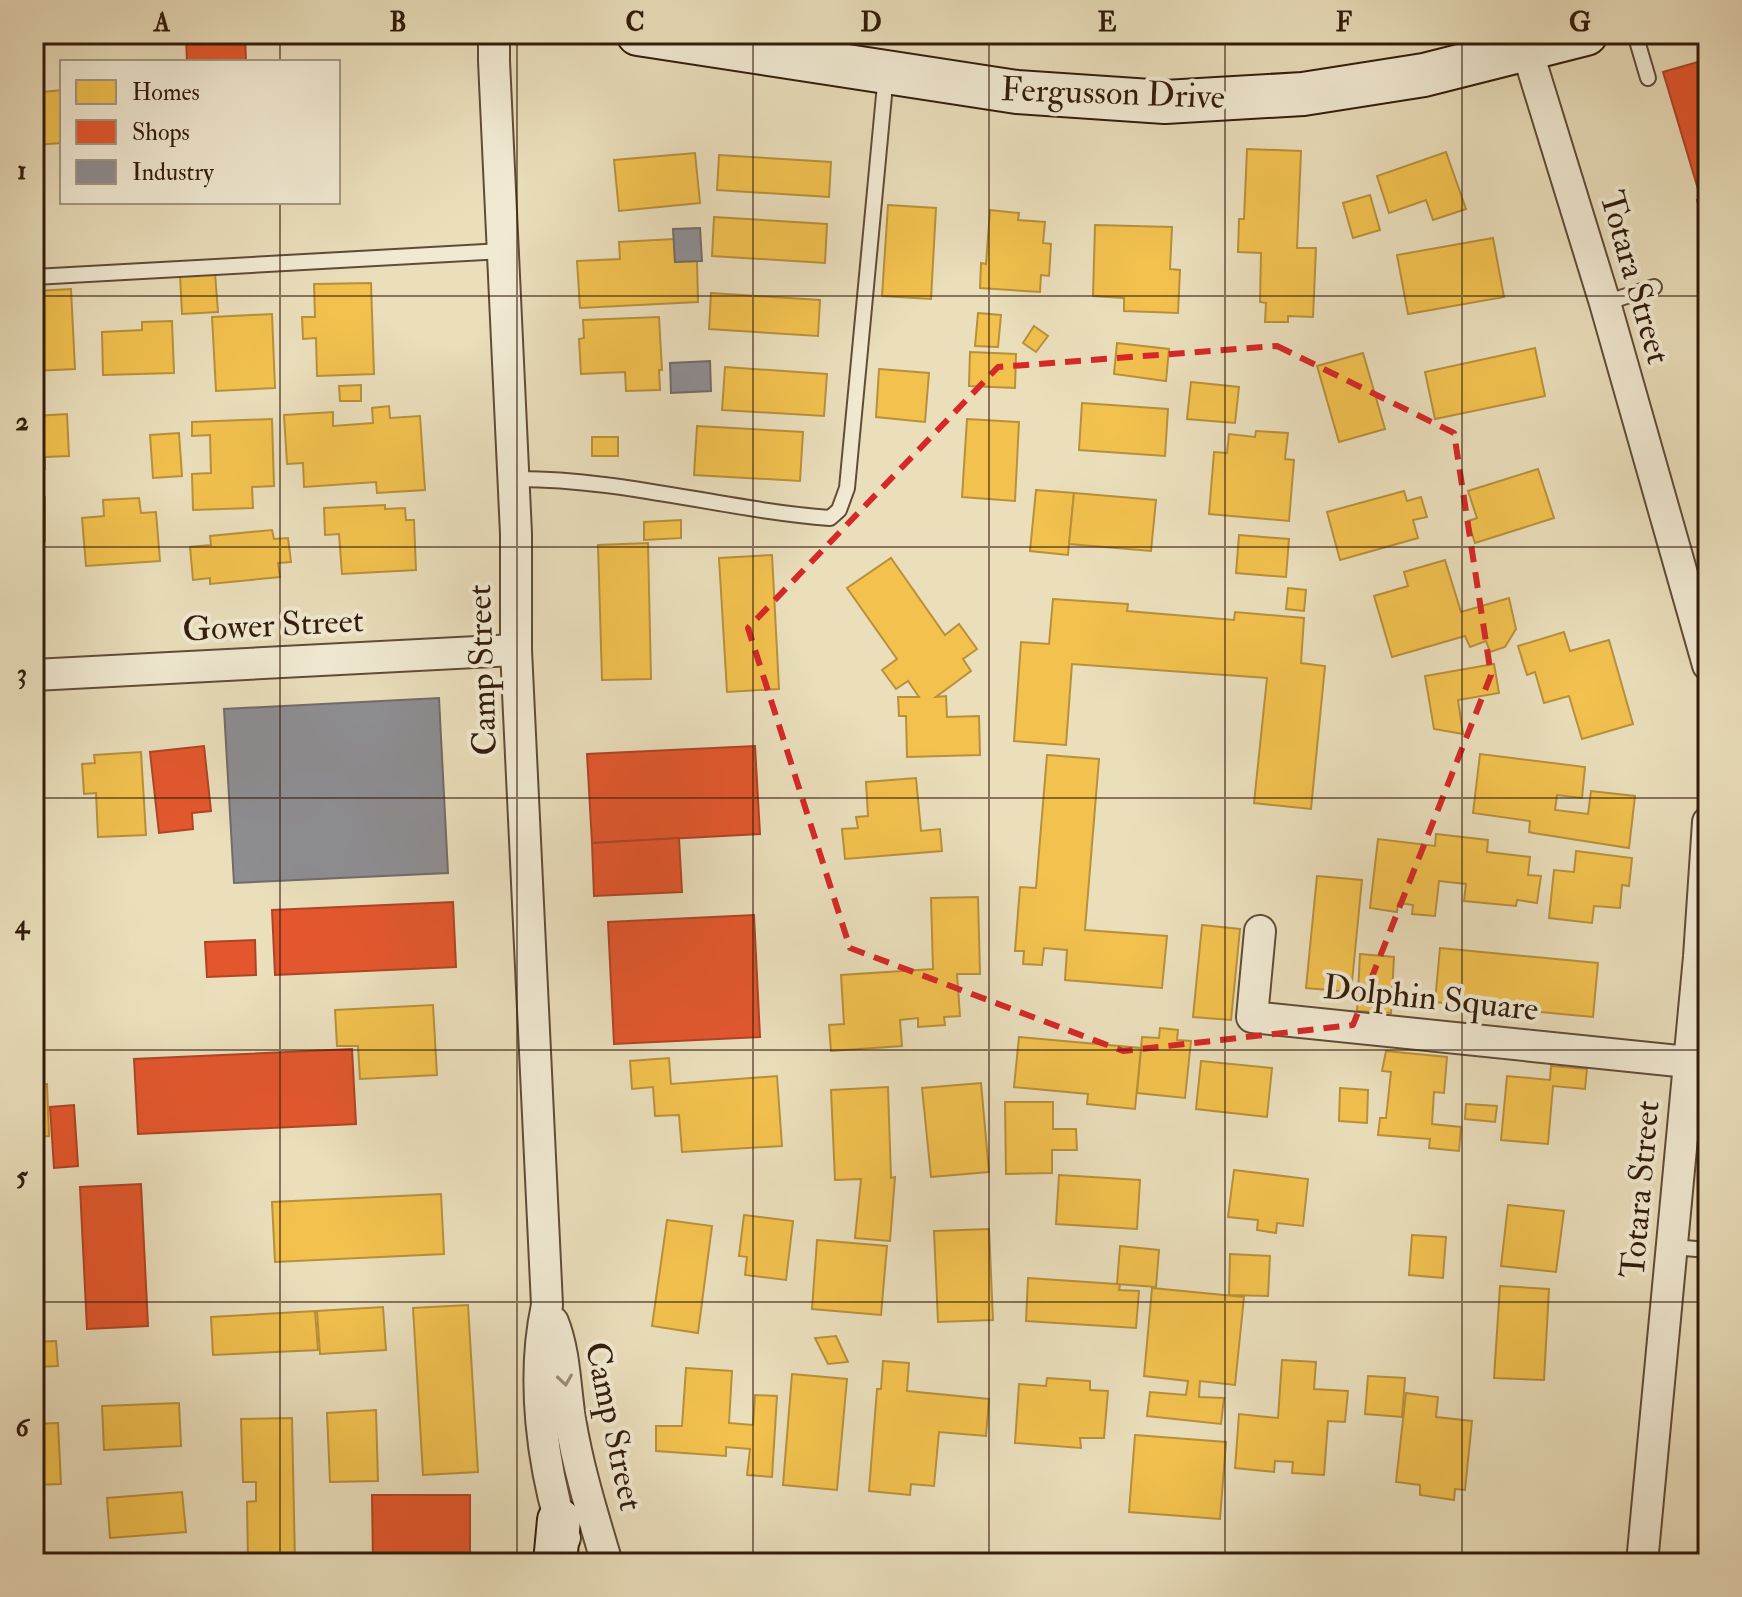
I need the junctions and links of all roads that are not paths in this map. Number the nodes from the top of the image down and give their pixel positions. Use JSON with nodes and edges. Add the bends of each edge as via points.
{"nodes":[{"id":1,"x":494,"y":34,"type":"edge"},
{"id":2,"x":638,"y":34,"type":"edge"},
{"id":3,"x":1586,"y":34,"type":"edge"},
{"id":4,"x":1635,"y":34,"type":"edge"},
{"id":5,"x":1527,"y":50,"type":"junction"},
{"id":6,"x":886,"y":73,"type":"junction"},
{"id":7,"x":1648,"y":78,"type":"dead end"},
{"id":8,"x":503,"y":251,"type":"junction"},
{"id":9,"x":34,"y":277,"type":"edge"},
{"id":10,"x":1654,"y":287,"type":"dead end"},
{"id":11,"x":1605,"y":303,"type":"junction"},
{"id":12,"x":514,"y":479,"type":"junction"},
{"id":13,"x":516,"y":650,"type":"junction"},
{"id":14,"x":1708,"y":665,"type":"edge"},
{"id":15,"x":34,"y":675,"type":"edge"},
{"id":16,"x":1708,"y":822,"type":"edge"},
{"id":17,"x":1260,"y":931,"type":"dead end"},
{"id":18,"x":1703,"y":957,"type":"edge"},
{"id":19,"x":1688,"y":1062,"type":"junction"},
{"id":20,"x":1673,"y":1247,"type":"junction"},
{"id":21,"x":1708,"y":1250,"type":"edge"},
{"id":22,"x":547,"y":1305,"type":"junction"},
{"id":23,"x":559,"y":1520,"type":"junction"},
{"id":24,"x":555,"y":1563,"type":"edge"},
{"id":25,"x":573,"y":1563,"type":"edge"},
{"id":26,"x":607,"y":1563,"type":"edge"},
{"id":27,"x":1642,"y":1563,"type":"edge"}],
"edges":[{"from":1,"to":8,"type":"street","name":"Camp Street"},
{"from":2,"to":6,"type":"main road","name":"Fergusson Drive"},
{"from":3,"to":5,"type":"main road","name":"Fergusson Drive"},
{"from":4,"to":7,"type":"lane"},
{"from":5,"to":6,"type":"main road","name":"Fergusson Drive","via":[[1424,75],[1303,94],[1165,102],[1017,92]]},
{"from":5,"to":11,"type":"street","name":"Totara Street"},
{"from":6,"to":12,"type":"lane","via":[[847,488],[839,510],[830,518],[771,514],[564,479]]},
{"from":8,"to":9,"type":"lane"},
{"from":8,"to":12,"type":"street","name":"Camp Street"},
{"from":10,"to":11,"type":"lane"},
{"from":11,"to":14,"type":"street","name":"Totara Street","via":[[1692,592]]},
{"from":12,"to":13,"type":"street","name":"Camp Street"},
{"from":13,"to":15,"type":"street","name":"Gower Street"},
{"from":13,"to":22,"type":"street","name":"Camp Street"},
{"from":16,"to":18,"type":"street","name":"Totara Street"},
{"from":17,"to":19,"type":"street","name":"Dolphin Square","via":[[1252,1017]]},
{"from":18,"to":19,"type":"street","name":"Totara Street"},
{"from":19,"to":20,"type":"street","name":"Totara Street"},
{"from":20,"to":21,"type":"lane"},
{"from":20,"to":27,"type":"street","name":"Totara Street"},
{"from":22,"to":23,"type":"street","name":"Camp Street","via":[[540,1336],[543,1448]]},
{"from":22,"to":26,"type":"street","name":"Camp Street","one_way":true,"via":[[559,1338],[570,1421]]},
{"from":23,"to":24,"type":"main road"},
{"from":23,"to":25,"type":"street","name":"Camp Street"}]}
